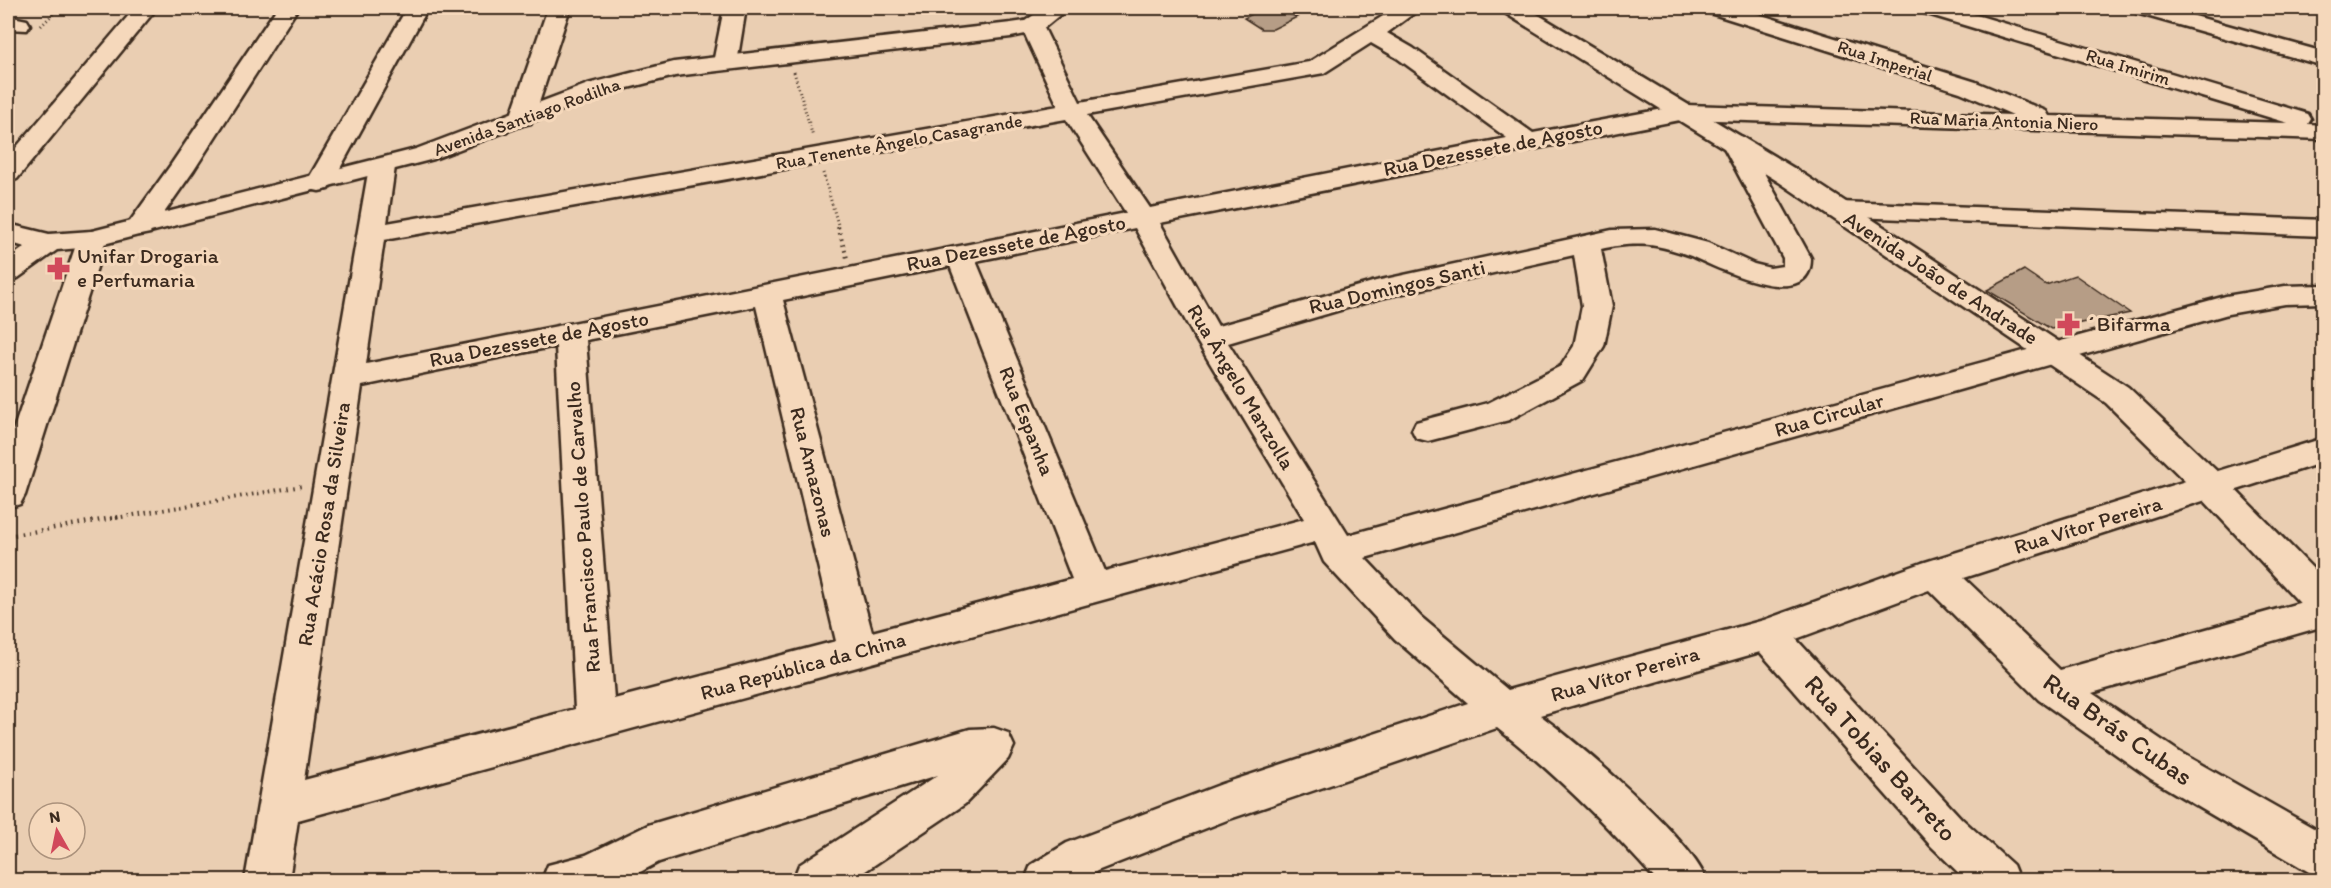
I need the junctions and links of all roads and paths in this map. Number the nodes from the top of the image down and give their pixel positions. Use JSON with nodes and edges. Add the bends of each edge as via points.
{"nodes":[{"id":1,"x":146,"y":8,"type":"edge"},
{"id":2,"x":287,"y":8,"type":"edge"},
{"id":3,"x":417,"y":8,"type":"edge"},
{"id":4,"x":559,"y":8,"type":"edge"},
{"id":5,"x":735,"y":8,"type":"edge"},
{"id":6,"x":1057,"y":8,"type":"edge"},
{"id":7,"x":1410,"y":8,"type":"edge"},
{"id":8,"x":1513,"y":8,"type":"edge"},
{"id":9,"x":1718,"y":8,"type":"edge"},
{"id":10,"x":1932,"y":8,"type":"edge"},
{"id":11,"x":2144,"y":8,"type":"edge"},
{"id":12,"x":1032,"y":26,"type":"junction"},
{"id":13,"x":1371,"y":33,"type":"junction"},
{"id":14,"x":1405,"y":53,"type":"junction"},
{"id":15,"x":2324,"y":59,"type":"edge"},
{"id":16,"x":725,"y":63,"type":"junction"},
{"id":17,"x":1316,"y":68,"type":"junction"},
{"id":18,"x":2232,"y":99,"type":"junction"},
{"id":19,"x":1073,"y":112,"type":"junction"},
{"id":20,"x":1685,"y":112,"type":"junction"},
{"id":21,"x":522,"y":117,"type":"junction"},
{"id":22,"x":2048,"y":122,"type":"junction"},
{"id":23,"x":2324,"y":127,"type":"edge"},
{"id":24,"x":2271,"y":130,"type":"junction"},
{"id":25,"x":2324,"y":132,"type":"edge"},
{"id":26,"x":1528,"y":141,"type":"junction"},
{"id":27,"x":1734,"y":142,"type":"junction"},
{"id":28,"x":382,"y":167,"type":"junction"},
{"id":29,"x":8,"y":173,"type":"edge"},
{"id":30,"x":319,"y":183,"type":"junction"},
{"id":31,"x":1839,"y":210,"type":"junction"},
{"id":32,"x":1143,"y":218,"type":"junction"},
{"id":33,"x":140,"y":227,"type":"junction"},
{"id":34,"x":2324,"y":228,"type":"edge"},
{"id":35,"x":8,"y":232,"type":"edge"},
{"id":36,"x":371,"y":234,"type":"junction"},
{"id":37,"x":92,"y":239,"type":"junction"},
{"id":38,"x":50,"y":242,"type":"junction"},
{"id":39,"x":1586,"y":244,"type":"junction"},
{"id":40,"x":960,"y":255,"type":"junction"},
{"id":41,"x":8,"y":272,"type":"edge"},
{"id":42,"x":767,"y":294,"type":"junction"},
{"id":43,"x":2324,"y":294,"type":"edge"},
{"id":44,"x":570,"y":333,"type":"junction"},
{"id":45,"x":1210,"y":338,"type":"junction"},
{"id":46,"x":2055,"y":352,"type":"junction"},
{"id":47,"x":348,"y":378,"type":"junction"},
{"id":48,"x":1428,"y":430,"type":"dead end"},
{"id":49,"x":2317,"y":457,"type":"edge"},
{"id":50,"x":331,"y":481,"type":"junction"},
{"id":51,"x":2211,"y":486,"type":"junction"},
{"id":52,"x":8,"y":495,"type":"edge"},
{"id":53,"x":8,"y":536,"type":"edge"},
{"id":54,"x":1332,"y":539,"type":"junction"},
{"id":55,"x":1935,"y":573,"type":"junction"},
{"id":56,"x":1094,"y":588,"type":"junction"},
{"id":57,"x":2324,"y":605,"type":"edge"},
{"id":58,"x":2324,"y":611,"type":"edge"},
{"id":59,"x":1768,"y":634,"type":"junction"},
{"id":60,"x":858,"y":651,"type":"junction"},
{"id":61,"x":2053,"y":688,"type":"junction"},
{"id":62,"x":1502,"y":709,"type":"junction"},
{"id":63,"x":596,"y":721,"type":"junction"},
{"id":64,"x":279,"y":806,"type":"junction"},
{"id":65,"x":2324,"y":858,"type":"edge"},
{"id":66,"x":267,"y":880,"type":"edge"},
{"id":67,"x":564,"y":880,"type":"edge"},
{"id":68,"x":815,"y":880,"type":"edge"},
{"id":69,"x":1047,"y":880,"type":"edge"},
{"id":70,"x":1684,"y":880,"type":"edge"},
{"id":71,"x":1997,"y":880,"type":"edge"}],
"edges":[{"from":1,"to":29,"type":"street"},
{"from":2,"to":33,"type":"street"},
{"from":3,"to":30,"type":"street"},
{"from":4,"to":21,"type":"street"},
{"from":5,"to":16,"type":"street"},
{"from":6,"to":12,"type":"street","name":"Avenida Santiago Rodilha"},
{"from":7,"to":13,"type":"street","name":"Rua Tenente Ângelo Casagrande"},
{"from":8,"to":20,"type":"street","name":"Avenida João de Andrade"},
{"from":9,"to":22,"type":"street","name":"Rua Imperial","via":[[1968,87]]},
{"from":10,"to":18,"type":"street","name":"Rua Imirim"},
{"from":11,"to":15,"type":"street"},
{"from":12,"to":16,"type":"street","name":"Avenida Santiago Rodilha"},
{"from":12,"to":19,"type":"street","name":"Rua Ângelo Manzolla"},
{"from":13,"to":14,"type":"street"},
{"from":13,"to":17,"type":"street","name":"Rua Tenente Ângelo Casagrande"},
{"from":14,"to":17,"type":"street"},
{"from":14,"to":26,"type":"street"},
{"from":16,"to":21,"type":"street","name":"Avenida Santiago Rodilha","via":[[632,78]]},
{"from":17,"to":19,"type":"street","name":"Rua Tenente Ângelo Casagrande"},
{"from":18,"to":23,"type":"street","name":"Rua Imirim"},
{"from":18,"to":24,"type":"street","via":[[2262,116]]},
{"from":19,"to":32,"type":"street","name":"Rua Ângelo Manzolla"},
{"from":19,"to":36,"type":"street","name":"Rua Tenente Ângelo Casagrande"},
{"from":20,"to":22,"type":"street","name":"Rua Maria Antonia Niero"},
{"from":20,"to":26,"type":"street","name":"Rua Dezessete de Agosto"},
{"from":20,"to":27,"type":"street","name":"Avenida João de Andrade"},
{"from":21,"to":28,"type":"street","name":"Avenida Santiago Rodilha"},
{"from":22,"to":24,"type":"street","name":"Rua Maria Antonia Niero"},
{"from":24,"to":25,"type":"street","name":"Rua Maria Antonia Niero"},
{"from":26,"to":32,"type":"street","name":"Rua Dezessete de Agosto"},
{"from":27,"to":31,"type":"street","name":"Avenida João de Andrade"},
{"from":27,"to":39,"type":"street","name":"Rua Domingos Santi","via":[[1797,258],[1797,269],[1791,274],[1770,277],[1655,237],[1612,238]]},
{"from":28,"to":30,"type":"street","name":"Avenida Santiago Rodilha"},
{"from":28,"to":36,"type":"street","name":"Rua Acácio Rosa da Silveira"},
{"from":30,"to":33,"type":"street","name":"Avenida Santiago Rodilha"},
{"from":31,"to":34,"type":"street"},
{"from":31,"to":46,"type":"street","name":"Avenida João de Andrade"},
{"from":32,"to":40,"type":"street","name":"Rua Dezessete de Agosto"},
{"from":32,"to":45,"type":"street","name":"Rua Ângelo Manzolla"},
{"from":33,"to":37,"type":"street","name":"Avenida Santiago Rodilha"},
{"from":35,"to":38,"type":"street","name":"Avenida Santiago Rodilha"},
{"from":36,"to":47,"type":"street","name":"Rua Acácio Rosa da Silveira"},
{"from":37,"to":38,"type":"street","name":"Avenida Santiago Rodilha"},
{"from":37,"to":52,"type":"street"},
{"from":38,"to":41,"type":"street"},
{"from":39,"to":45,"type":"street","name":"Rua Domingos Santi","via":[[1376,290]]},
{"from":39,"to":48,"type":"street","via":[[1597,306],[1589,346],[1572,373],[1498,412]]},
{"from":40,"to":42,"type":"street","name":"Rua Dezessete de Agosto"},
{"from":40,"to":56,"type":"street","name":"Rua Espanha"},
{"from":42,"to":44,"type":"street","name":"Rua Dezessete de Agosto"},
{"from":42,"to":60,"type":"street","name":"Rua Amazonas"},
{"from":43,"to":46,"type":"street","name":"Rua Circular","via":[[2284,295],[2226,305]]},
{"from":44,"to":47,"type":"street","name":"Rua Dezessete de Agosto"},
{"from":44,"to":63,"type":"street","name":"Rua Francisco Paulo de Carvalho"},
{"from":45,"to":54,"type":"street","name":"Rua Ângelo Manzolla"},
{"from":46,"to":51,"type":"street","name":"Avenida João de Andrade","via":[[2117,395]]},
{"from":46,"to":54,"type":"street","name":"Rua Circular"},
{"from":47,"to":50,"type":"street","name":"Rua Acácio Rosa da Silveira"},
{"from":49,"to":51,"type":"street","name":"Rua Vítor Pereira"},
{"from":50,"to":53,"type":"path"},
{"from":50,"to":64,"type":"street","name":"Rua Acácio Rosa da Silveira"},
{"from":51,"to":55,"type":"street","name":"Rua Vítor Pereira"},
{"from":51,"to":57,"type":"street","name":"Avenida João de Andrade"},
{"from":54,"to":56,"type":"street","name":"Rua República da China"},
{"from":54,"to":62,"type":"street","name":"Rua Ângelo Manzolla","via":[[1408,628]]},
{"from":55,"to":59,"type":"street","name":"Rua Vítor Pereira"},
{"from":55,"to":61,"type":"street","name":"Rua Brás Cubas"},
{"from":56,"to":60,"type":"street","name":"Rua República da China"},
{"from":58,"to":61,"type":"street"},
{"from":59,"to":62,"type":"street","name":"Rua Vítor Pereira"},
{"from":59,"to":71,"type":"street","name":"Rua Tobias Barreto","via":[[1946,832]]},
{"from":60,"to":63,"type":"street","name":"Rua República da China"},
{"from":61,"to":65,"type":"street","name":"Rua Brás Cubas","via":[[2166,766]]},
{"from":62,"to":69,"type":"street","name":"Rua Vítor Pereira","via":[[1222,803],[1082,857]]},
{"from":62,"to":70,"type":"street","name":"Rua Ângelo Manzolla","via":[[1544,740],[1626,815]]},
{"from":63,"to":64,"type":"street","name":"Rua República da China"},
{"from":64,"to":66,"type":"street","name":"Rua Acácio Rosa da Silveira"},
{"from":67,"to":68,"type":"street","via":[[592,875],[648,845],[970,747],[994,746],[950,790]]}]}
